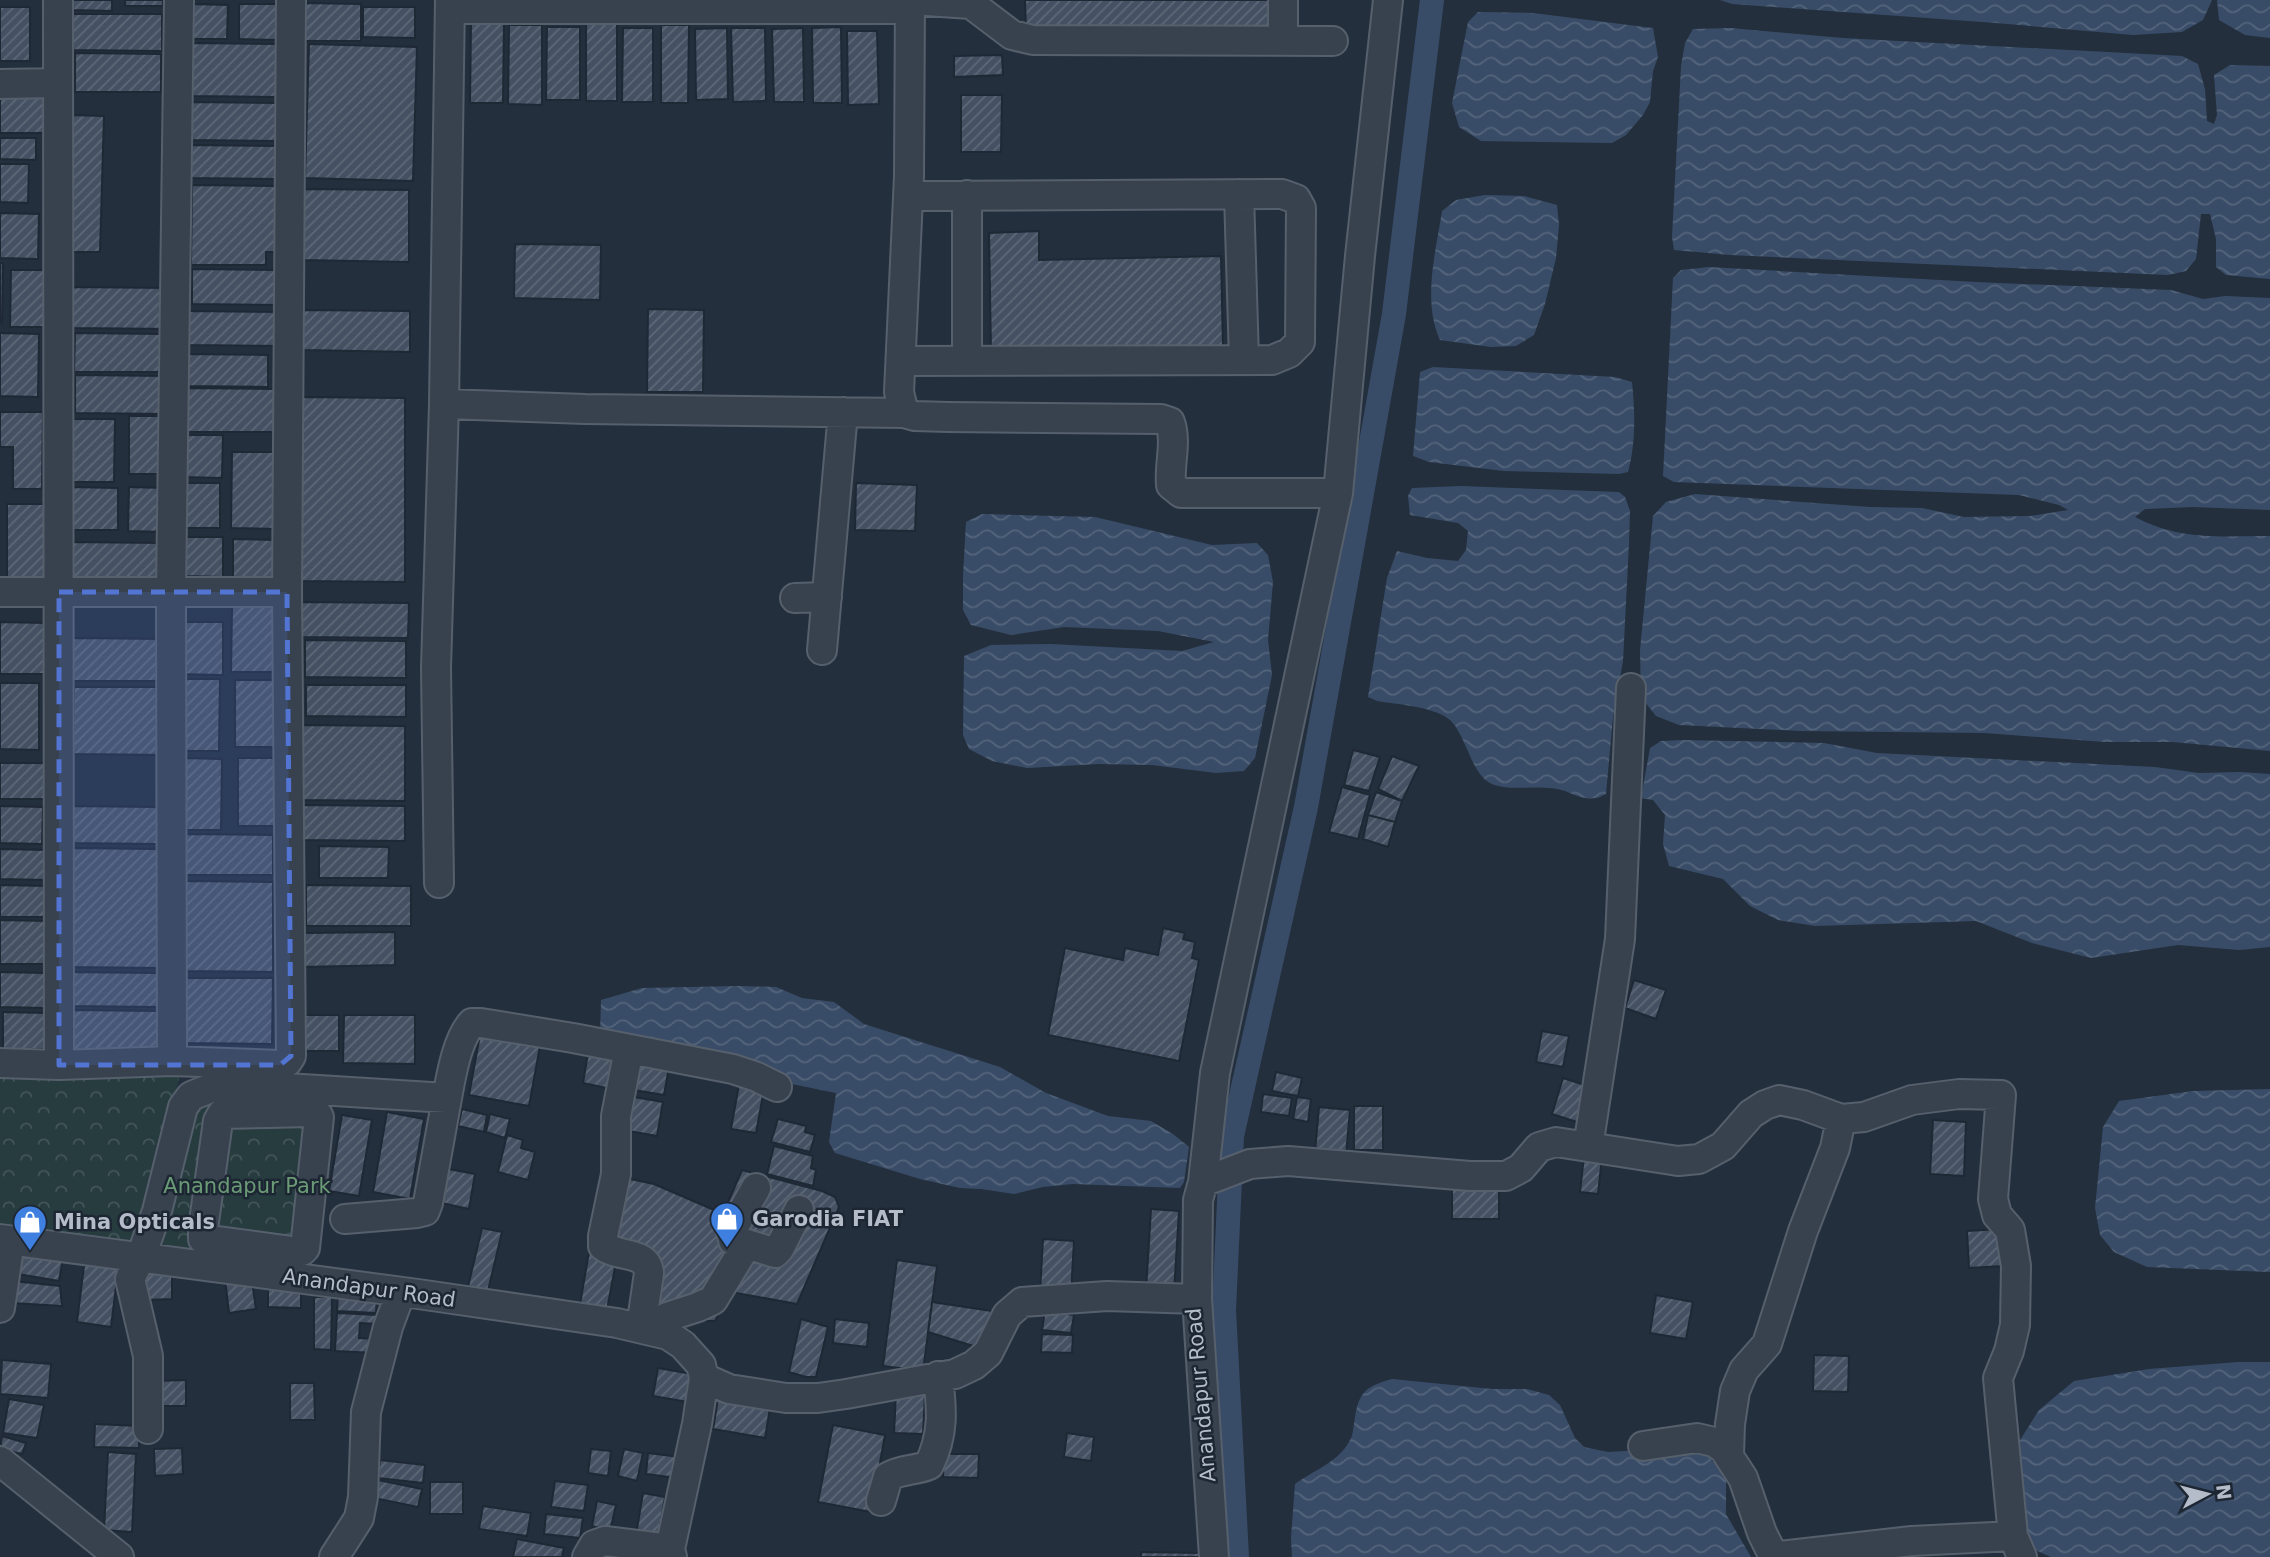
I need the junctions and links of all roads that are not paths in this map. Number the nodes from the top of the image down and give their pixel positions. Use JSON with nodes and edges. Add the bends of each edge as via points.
{"nodes":[{"id":1,"x":58,"y":0,"type":"edge"},
{"id":2,"x":179,"y":0,"type":"edge"},
{"id":3,"x":291,"y":0,"type":"edge"},
{"id":4,"x":1283,"y":0,"type":"edge"},
{"id":5,"x":1388,"y":0,"type":"edge"},
{"id":6,"x":971,"y":2,"type":"edge"},
{"id":7,"x":910,"y":3,"type":"edge"},
{"id":8,"x":450,"y":4,"type":"edge"},
{"id":9,"x":1283,"y":41,"type":"junction"},
{"id":10,"x":1333,"y":41,"type":"dead end"},
{"id":11,"x":58,"y":83,"type":"junction"},
{"id":12,"x":0,"y":84,"type":"edge"},
{"id":13,"x":1239,"y":194,"type":"junction"},
{"id":14,"x":967,"y":195,"type":"junction"},
{"id":15,"x":909,"y":196,"type":"junction"},
{"id":16,"x":1244,"y":360,"type":"junction"},
{"id":17,"x":901,"y":361,"type":"junction"},
{"id":18,"x":967,"y":361,"type":"junction"},
{"id":19,"x":444,"y":404,"type":"junction"},
{"id":20,"x":843,"y":412,"type":"junction"},
{"id":21,"x":904,"y":413,"type":"junction"},
{"id":22,"x":1338,"y":493,"type":"junction"},
{"id":23,"x":0,"y":592,"type":"edge"},
{"id":24,"x":59,"y":592,"type":"junction"},
{"id":25,"x":171,"y":592,"type":"junction"},
{"id":26,"x":287,"y":592,"type":"junction"},
{"id":27,"x":827,"y":597,"type":"junction"},
{"id":28,"x":795,"y":598,"type":"dead end"},
{"id":29,"x":822,"y":650,"type":"dead end"},
{"id":30,"x":1631,"y":688,"type":"dead end"},
{"id":31,"x":439,"y":883,"type":"dead end"},
{"id":32,"x":629,"y":1049,"type":"junction"},
{"id":33,"x":172,"y":1061,"type":"junction"},
{"id":34,"x":0,"y":1063,"type":"edge"},
{"id":35,"x":59,"y":1065,"type":"junction"},
{"id":36,"x":777,"y":1087,"type":"dead end"},
{"id":37,"x":447,"y":1098,"type":"junction"},
{"id":38,"x":269,"y":1100,"type":"junction"},
{"id":39,"x":1842,"y":1119,"type":"junction"},
{"id":40,"x":1588,"y":1147,"type":"junction"},
{"id":41,"x":170,"y":1160,"type":"junction"},
{"id":42,"x":213,"y":1166,"type":"junction"},
{"id":43,"x":1212,"y":1179,"type":"junction"},
{"id":44,"x":756,"y":1188,"type":"dead end"},
{"id":45,"x":799,"y":1210,"type":"dead end"},
{"id":46,"x":345,"y":1219,"type":"dead end"},
{"id":47,"x":5,"y":1240,"type":"edge"},
{"id":48,"x":747,"y":1244,"type":"junction"},
{"id":49,"x":141,"y":1257,"type":"junction"},
{"id":50,"x":249,"y":1258,"type":"junction"},
{"id":51,"x":401,"y":1292,"type":"junction"},
{"id":52,"x":1197,"y":1299,"type":"junction"},
{"id":53,"x":0,"y":1308,"type":"edge"},
{"id":54,"x":647,"y":1329,"type":"junction"},
{"id":55,"x":938,"y":1376,"type":"junction"},
{"id":56,"x":704,"y":1378,"type":"junction"},
{"id":57,"x":148,"y":1429,"type":"dead end"},
{"id":58,"x":1643,"y":1447,"type":"dead end"},
{"id":59,"x":1729,"y":1454,"type":"junction"},
{"id":60,"x":0,"y":1461,"type":"edge"},
{"id":61,"x":881,"y":1501,"type":"dead end"},
{"id":62,"x":2017,"y":1546,"type":"edge"},
{"id":63,"x":671,"y":1553,"type":"edge"},
{"id":64,"x":119,"y":1557,"type":"edge"},
{"id":65,"x":334,"y":1557,"type":"edge"},
{"id":66,"x":587,"y":1557,"type":"edge"},
{"id":67,"x":1214,"y":1557,"type":"edge"}],
"edges":[{"from":1,"to":11,"type":"street"},
{"from":2,"to":25,"type":"street"},
{"from":3,"to":26,"type":"street"},
{"from":4,"to":9,"type":"street"},
{"from":5,"to":22,"type":"street"},
{"from":6,"to":7,"type":"street"},
{"from":6,"to":9,"type":"street","via":[[1012,35],[1034,40]]},
{"from":7,"to":8,"type":"street"},
{"from":7,"to":15,"type":"street"},
{"from":8,"to":19,"type":"street"},
{"from":9,"to":10,"type":"street"},
{"from":11,"to":12,"type":"street"},
{"from":11,"to":24,"type":"street"},
{"from":13,"to":14,"type":"street"},
{"from":13,"to":16,"type":"street"},
{"from":13,"to":16,"type":"street","via":[[1282,194],[1296,199],[1301,208],[1300,342],[1272,360]]},
{"from":14,"to":15,"type":"street"},
{"from":14,"to":18,"type":"street"},
{"from":15,"to":17,"type":"street"},
{"from":16,"to":18,"type":"street"},
{"from":17,"to":18,"type":"street"},
{"from":17,"to":21,"type":"street"},
{"from":19,"to":20,"type":"street"},
{"from":19,"to":31,"type":"street","via":[[436,668]]},
{"from":20,"to":21,"type":"street"},
{"from":20,"to":27,"type":"street"},
{"from":21,"to":22,"type":"street","via":[[1161,419],[1170,422],[1174,432],[1171,485],[1181,493]]},
{"from":22,"to":43,"type":"street","via":[[1215,1073]]},
{"from":23,"to":24,"type":"street"},
{"from":24,"to":25,"type":"street"},
{"from":24,"to":35,"type":"street"},
{"from":25,"to":26,"type":"street"},
{"from":25,"to":33,"type":"street"},
{"from":26,"to":33,"type":"street","via":[[291,1056],[280,1065]]},
{"from":27,"to":28,"type":"street"},
{"from":27,"to":29,"type":"street"},
{"from":30,"to":40,"type":"street","via":[[1620,939]]},
{"from":32,"to":36,"type":"street","via":[[733,1069]]},
{"from":32,"to":37,"type":"street","via":[[472,1023],[454,1065]]},
{"from":32,"to":54,"type":"street","via":[[616,1116],[616,1174],[603,1247],[644,1259],[648,1265]]},
{"from":33,"to":35,"type":"street"},
{"from":34,"to":35,"type":"street"},
{"from":37,"to":38,"type":"street"},
{"from":37,"to":46,"type":"street","via":[[425,1211]]},
{"from":38,"to":41,"type":"street","via":[[212,1088],[191,1096],[183,1107]]},
{"from":38,"to":42,"type":"street","via":[[222,1114]]},
{"from":38,"to":50,"type":"street","via":[[319,1117],[305,1248]]},
{"from":39,"to":40,"type":"street","via":[[1779,1100],[1751,1114],[1723,1146],[1699,1159],[1678,1161]]},
{"from":39,"to":59,"type":"street","via":[[1767,1344],[1744,1370],[1735,1391]]},
{"from":39,"to":62,"type":"street","via":[[1864,1117],[1924,1098],[2001,1095],[1993,1199],[1997,1215],[2010,1230],[2015,1325],[1998,1378]]},
{"from":40,"to":43,"type":"street","via":[[1556,1142],[1539,1147],[1521,1168],[1506,1176],[1299,1162],[1250,1164]]},
{"from":41,"to":42,"type":"street"},
{"from":41,"to":49,"type":"street"},
{"from":42,"to":50,"type":"street","via":[[203,1239]]},
{"from":43,"to":52,"type":"street","via":[[1198,1200]]},
{"from":44,"to":48,"type":"street","via":[[731,1232],[733,1240]]},
{"from":45,"to":48,"type":"street","via":[[775,1253]]},
{"from":47,"to":49,"type":"street","name":"Anandapur Road"},
{"from":47,"to":53,"type":"street","name":"Anandapur Road"},
{"from":48,"to":54,"type":"street","via":[[713,1300],[676,1312]]},
{"from":49,"to":50,"type":"street","name":"Anandapur Road"},
{"from":49,"to":57,"type":"street","via":[[130,1279],[148,1356]]},
{"from":50,"to":51,"type":"street","name":"Anandapur Road"},
{"from":51,"to":54,"type":"street","name":"Anandapur Road"},
{"from":51,"to":65,"type":"street","via":[[366,1412],[359,1518]]},
{"from":52,"to":55,"type":"street","name":"Anandapur Road","via":[[1107,1296],[1022,1302],[1007,1315],[988,1353],[974,1365]]},
{"from":52,"to":67,"type":"street","name":"Anandapur Road"},
{"from":54,"to":56,"type":"street","name":"Anandapur Road","via":[[683,1345],[701,1365]]},
{"from":55,"to":56,"type":"street","name":"Anandapur Road","via":[[818,1398],[729,1389]]},
{"from":55,"to":61,"type":"street","via":[[943,1417],[937,1448],[929,1465],[888,1477]]},
{"from":56,"to":63,"type":"street"},
{"from":58,"to":59,"type":"street","via":[[1697,1438],[1714,1442]]},
{"from":59,"to":62,"type":"street","via":[[1771,1551],[1780,1556],[1912,1541]]},
{"from":60,"to":64,"type":"street"},
{"from":63,"to":66,"type":"street","via":[[605,1541],[594,1545]]}]}
